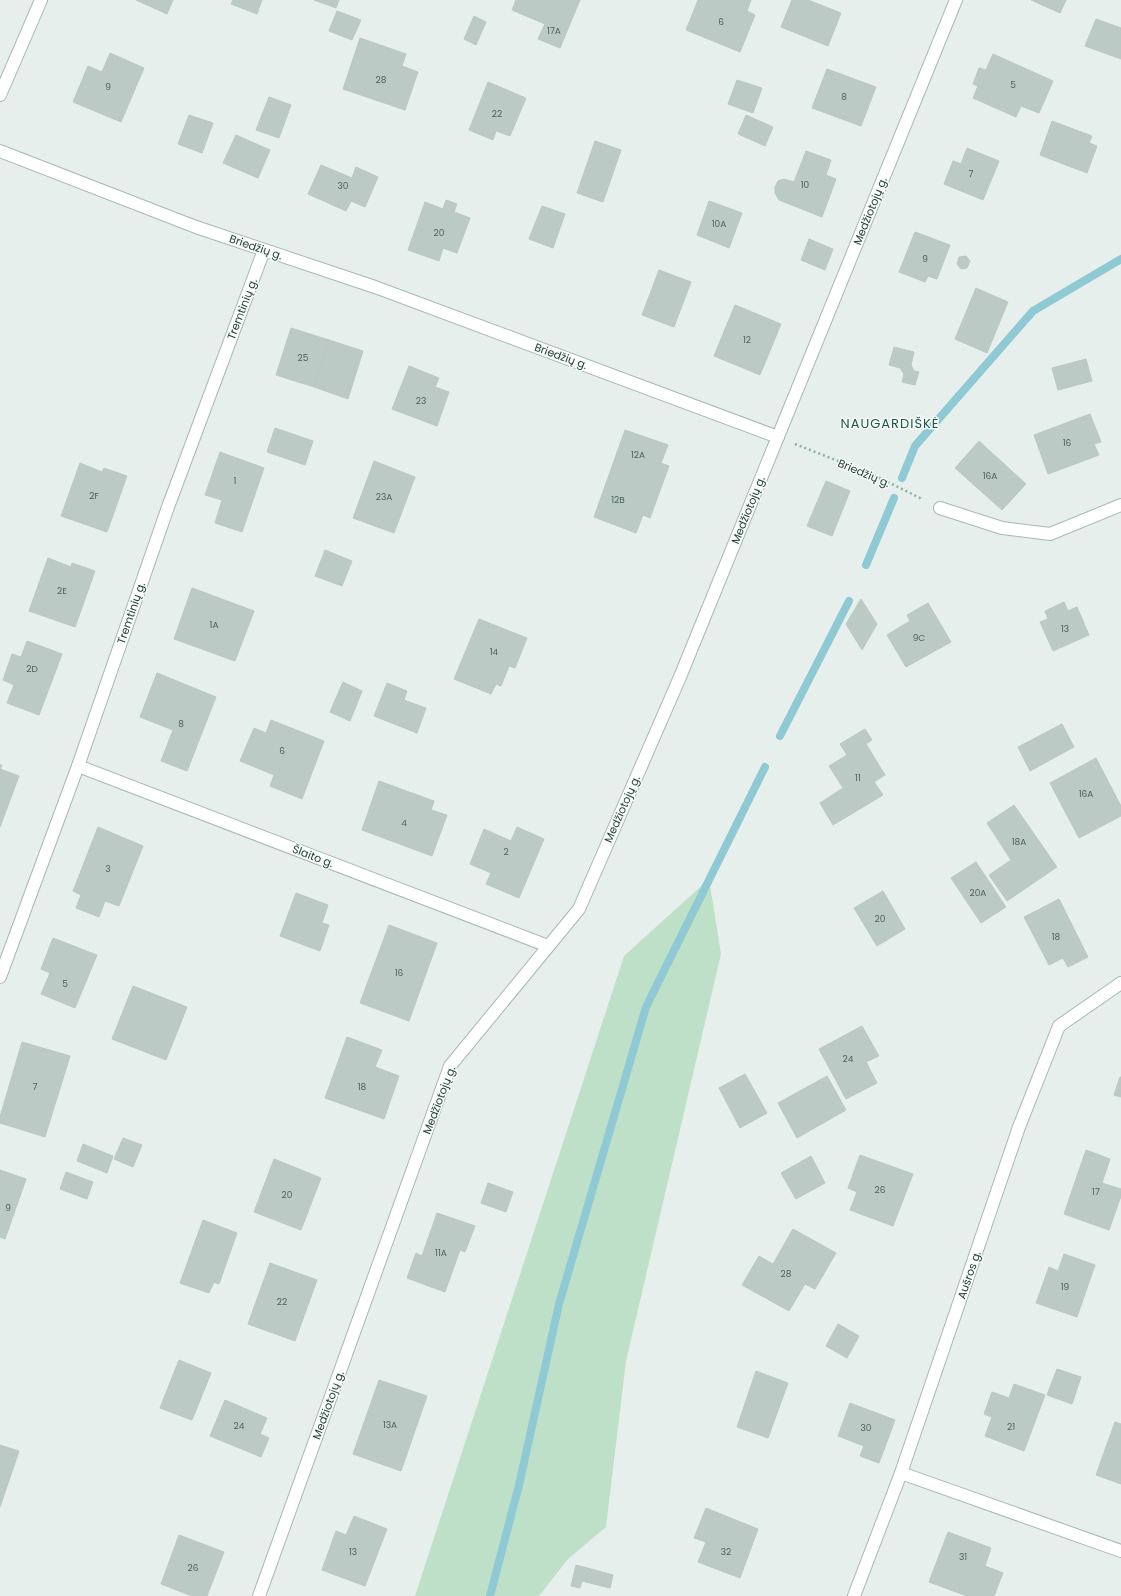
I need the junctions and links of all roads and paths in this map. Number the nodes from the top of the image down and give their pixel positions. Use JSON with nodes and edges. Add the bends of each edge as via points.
{"nodes":[{"id":1,"x":41,"y":0,"type":"edge"},
{"id":2,"x":956,"y":0,"type":"edge"},
{"id":3,"x":0,"y":95,"type":"edge"},
{"id":4,"x":0,"y":151,"type":"edge"},
{"id":5,"x":264,"y":250,"type":"junction"},
{"id":6,"x":778,"y":437,"type":"junction"},
{"id":7,"x":1121,"y":505,"type":"edge"},
{"id":8,"x":940,"y":508,"type":"joint"},
{"id":9,"x":78,"y":766,"type":"junction"},
{"id":10,"x":548,"y":946,"type":"junction"},
{"id":11,"x":0,"y":977,"type":"edge"},
{"id":12,"x":1121,"y":983,"type":"edge"},
{"id":13,"x":901,"y":1473,"type":"junction"},
{"id":14,"x":1121,"y":1551,"type":"edge"},
{"id":15,"x":259,"y":1596,"type":"edge"},
{"id":16,"x":854,"y":1596,"type":"edge"}],
"edges":[{"from":1,"to":3,"type":"street"},
{"from":2,"to":6,"type":"street","name":"Medžiotojų g."},
{"from":4,"to":5,"type":"street","name":"Briedžių g.","via":[[196,227]]},
{"from":5,"to":6,"type":"street","name":"Briedžių g.","via":[[375,287]]},
{"from":5,"to":9,"type":"street","name":"Tremtinių g.","via":[[168,507]]},
{"from":6,"to":8,"type":"path","name":"Briedžių g.","via":[[876,476]]},
{"from":6,"to":10,"type":"street","name":"Medžiotojų g.","via":[[680,677],[579,909]]},
{"from":7,"to":8,"type":"street","via":[[1050,534],[1002,528]]},
{"from":9,"to":10,"type":"street","name":"Šlaito g."},
{"from":9,"to":11,"type":"street","name":"Tremtinių g."},
{"from":10,"to":15,"type":"street","name":"Medžiotojų g.","via":[[450,1066]]},
{"from":12,"to":13,"type":"street","name":"Aušros g.","via":[[1059,1026],[1019,1127]]},
{"from":13,"to":14,"type":"street"},
{"from":13,"to":16,"type":"street","name":"Aušros g."}]}
